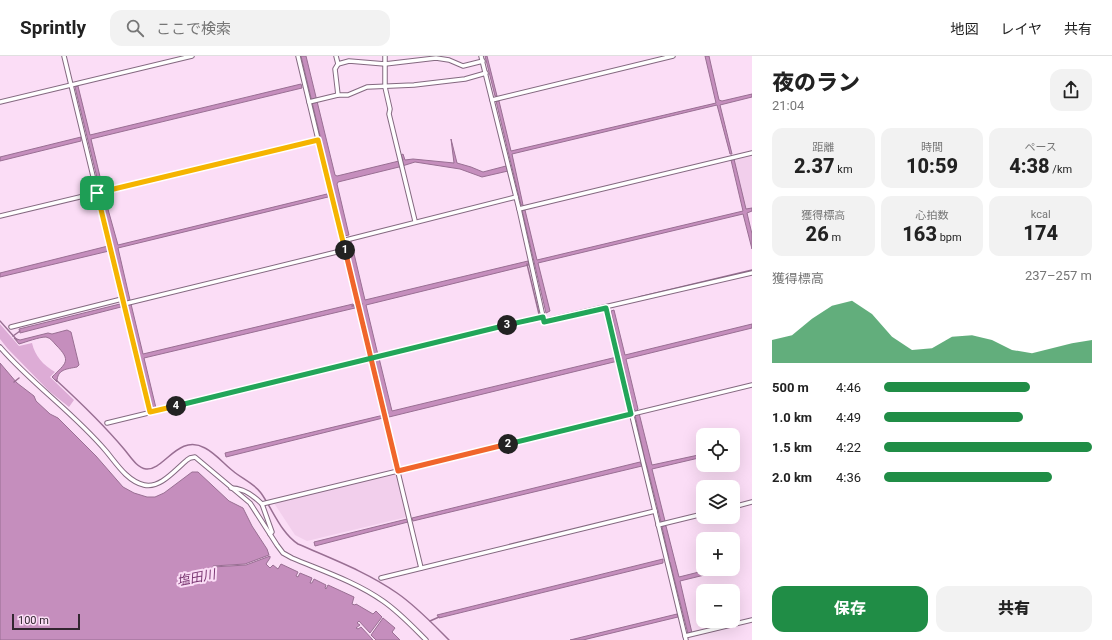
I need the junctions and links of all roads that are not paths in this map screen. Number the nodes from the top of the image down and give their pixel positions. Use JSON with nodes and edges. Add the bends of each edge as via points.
{"nodes":[{"id":1,"x":64,"y":56,"type":"edge"},
{"id":2,"x":192,"y":56,"type":"edge"},
{"id":3,"x":298,"y":56,"type":"edge"},
{"id":4,"x":336,"y":56,"type":"edge"},
{"id":5,"x":385,"y":56,"type":"edge"},
{"id":6,"x":481,"y":56,"type":"edge"},
{"id":7,"x":672,"y":56,"type":"edge"},
{"id":8,"x":482,"y":61,"type":"junction"},
{"id":9,"x":338,"y":64,"type":"junction"},
{"id":10,"x":385,"y":64,"type":"junction"},
{"id":11,"x":486,"y":73,"type":"junction"},
{"id":12,"x":71,"y":85,"type":"junction"},
{"id":13,"x":385,"y":86,"type":"junction"},
{"id":14,"x":338,"y":95,"type":"junction"},
{"id":15,"x":492,"y":100,"type":"junction"},
{"id":16,"x":310,"y":101,"type":"junction"},
{"id":17,"x":0,"y":102,"type":"edge"},
{"id":18,"x":318,"y":140,"type":"junction"},
{"id":19,"x":752,"y":153,"type":"edge"},
{"id":20,"x":97,"y":193,"type":"junction"},
{"id":21,"x":516,"y":197,"type":"junction"},
{"id":22,"x":519,"y":209,"type":"junction"},
{"id":23,"x":0,"y":216,"type":"edge"},
{"id":24,"x":415,"y":222,"type":"junction"},
{"id":25,"x":346,"y":240,"type":"junction"},
{"id":26,"x":345,"y":250,"type":"junction"},
{"id":27,"x":752,"y":272,"type":"edge"},
{"id":28,"x":122,"y":299,"type":"junction"},
{"id":29,"x":126,"y":305,"type":"junction"},
{"id":30,"x":606,"y":308,"type":"junction"},
{"id":31,"x":543,"y":317,"type":"junction"},
{"id":32,"x":11,"y":327,"type":"dead end"},
{"id":33,"x":0,"y":347,"type":"edge"},
{"id":34,"x":371,"y":358,"type":"junction"},
{"id":35,"x":752,"y":385,"type":"edge"},
{"id":36,"x":150,"y":412,"type":"junction"},
{"id":37,"x":635,"y":413,"type":"junction"},
{"id":38,"x":107,"y":423,"type":"dead end"},
{"id":39,"x":398,"y":471,"type":"junction"},
{"id":40,"x":231,"y":488,"type":"junction"},
{"id":41,"x":752,"y":502,"type":"edge"},
{"id":42,"x":263,"y":504,"type":"junction"},
{"id":43,"x":740,"y":505,"type":"edge"},
{"id":44,"x":655,"y":511,"type":"junction"},
{"id":45,"x":696,"y":516,"type":"edge"},
{"id":46,"x":662,"y":524,"type":"junction"},
{"id":47,"x":270,"y":534,"type":"junction"},
{"id":48,"x":421,"y":568,"type":"junction"},
{"id":49,"x":381,"y":578,"type":"dead end"},
{"id":50,"x":752,"y":620,"type":"edge"},
{"id":51,"x":688,"y":637,"type":"edge"},
{"id":52,"x":426,"y":640,"type":"edge"}],
"edges":[{"from":1,"to":12,"type":"street"},
{"from":2,"to":12,"type":"street"},
{"from":3,"to":16,"type":"street"},
{"from":4,"to":9,"type":"street"},
{"from":5,"to":10,"type":"street"},
{"from":6,"to":8,"type":"street"},
{"from":7,"to":15,"type":"street"},
{"from":8,"to":10,"type":"street","via":[[463,66],[436,58]]},
{"from":8,"to":11,"type":"street"},
{"from":9,"to":10,"type":"street","via":[[349,61]]},
{"from":9,"to":14,"type":"street","via":[[335,69]]},
{"from":10,"to":13,"type":"street"},
{"from":11,"to":13,"type":"street","via":[[465,79]]},
{"from":11,"to":15,"type":"street"},
{"from":12,"to":17,"type":"street"},
{"from":12,"to":20,"type":"street"},
{"from":13,"to":14,"type":"street","via":[[367,87],[348,95]]},
{"from":13,"to":24,"type":"street","via":[[389,114]]},
{"from":14,"to":16,"type":"street"},
{"from":15,"to":21,"type":"street"},
{"from":16,"to":18,"type":"street"},
{"from":18,"to":20,"type":"street"},
{"from":18,"to":25,"type":"street","via":[[331,195]]},
{"from":19,"to":22,"type":"street"},
{"from":20,"to":23,"type":"street"},
{"from":20,"to":28,"type":"street"},
{"from":21,"to":22,"type":"street"},
{"from":21,"to":24,"type":"street"},
{"from":22,"to":31,"type":"street"},
{"from":24,"to":25,"type":"street"},
{"from":25,"to":26,"type":"street"},
{"from":26,"to":29,"type":"street"},
{"from":26,"to":34,"type":"street"},
{"from":27,"to":30,"type":"street"},
{"from":28,"to":29,"type":"street"},
{"from":28,"to":32,"type":"street"},
{"from":29,"to":36,"type":"street"},
{"from":30,"to":31,"type":"street","via":[[544,322]]},
{"from":30,"to":37,"type":"street","via":[[618,361]]},
{"from":31,"to":34,"type":"street"},
{"from":33,"to":40,"type":"street","via":[[81,424],[134,481],[153,486],[187,460],[195,458]]},
{"from":34,"to":36,"type":"street"},
{"from":34,"to":39,"type":"street"},
{"from":35,"to":37,"type":"street"},
{"from":36,"to":38,"type":"street"},
{"from":37,"to":39,"type":"street"},
{"from":37,"to":44,"type":"street","via":[[643,463]]},
{"from":39,"to":42,"type":"street"},
{"from":39,"to":48,"type":"street"},
{"from":40,"to":42,"type":"street","via":[[254,496]]},
{"from":40,"to":47,"type":"street","via":[[250,503]]},
{"from":41,"to":43,"type":"street"},
{"from":42,"to":47,"type":"street","via":[[272,532]]},
{"from":44,"to":46,"type":"street"},
{"from":44,"to":48,"type":"street"},
{"from":45,"to":46,"type":"street"},
{"from":46,"to":51,"type":"street","via":[[667,560]]},
{"from":47,"to":52,"type":"street","via":[[283,553],[359,586],[383,600]]},
{"from":48,"to":49,"type":"street"},
{"from":50,"to":51,"type":"street"}]}
